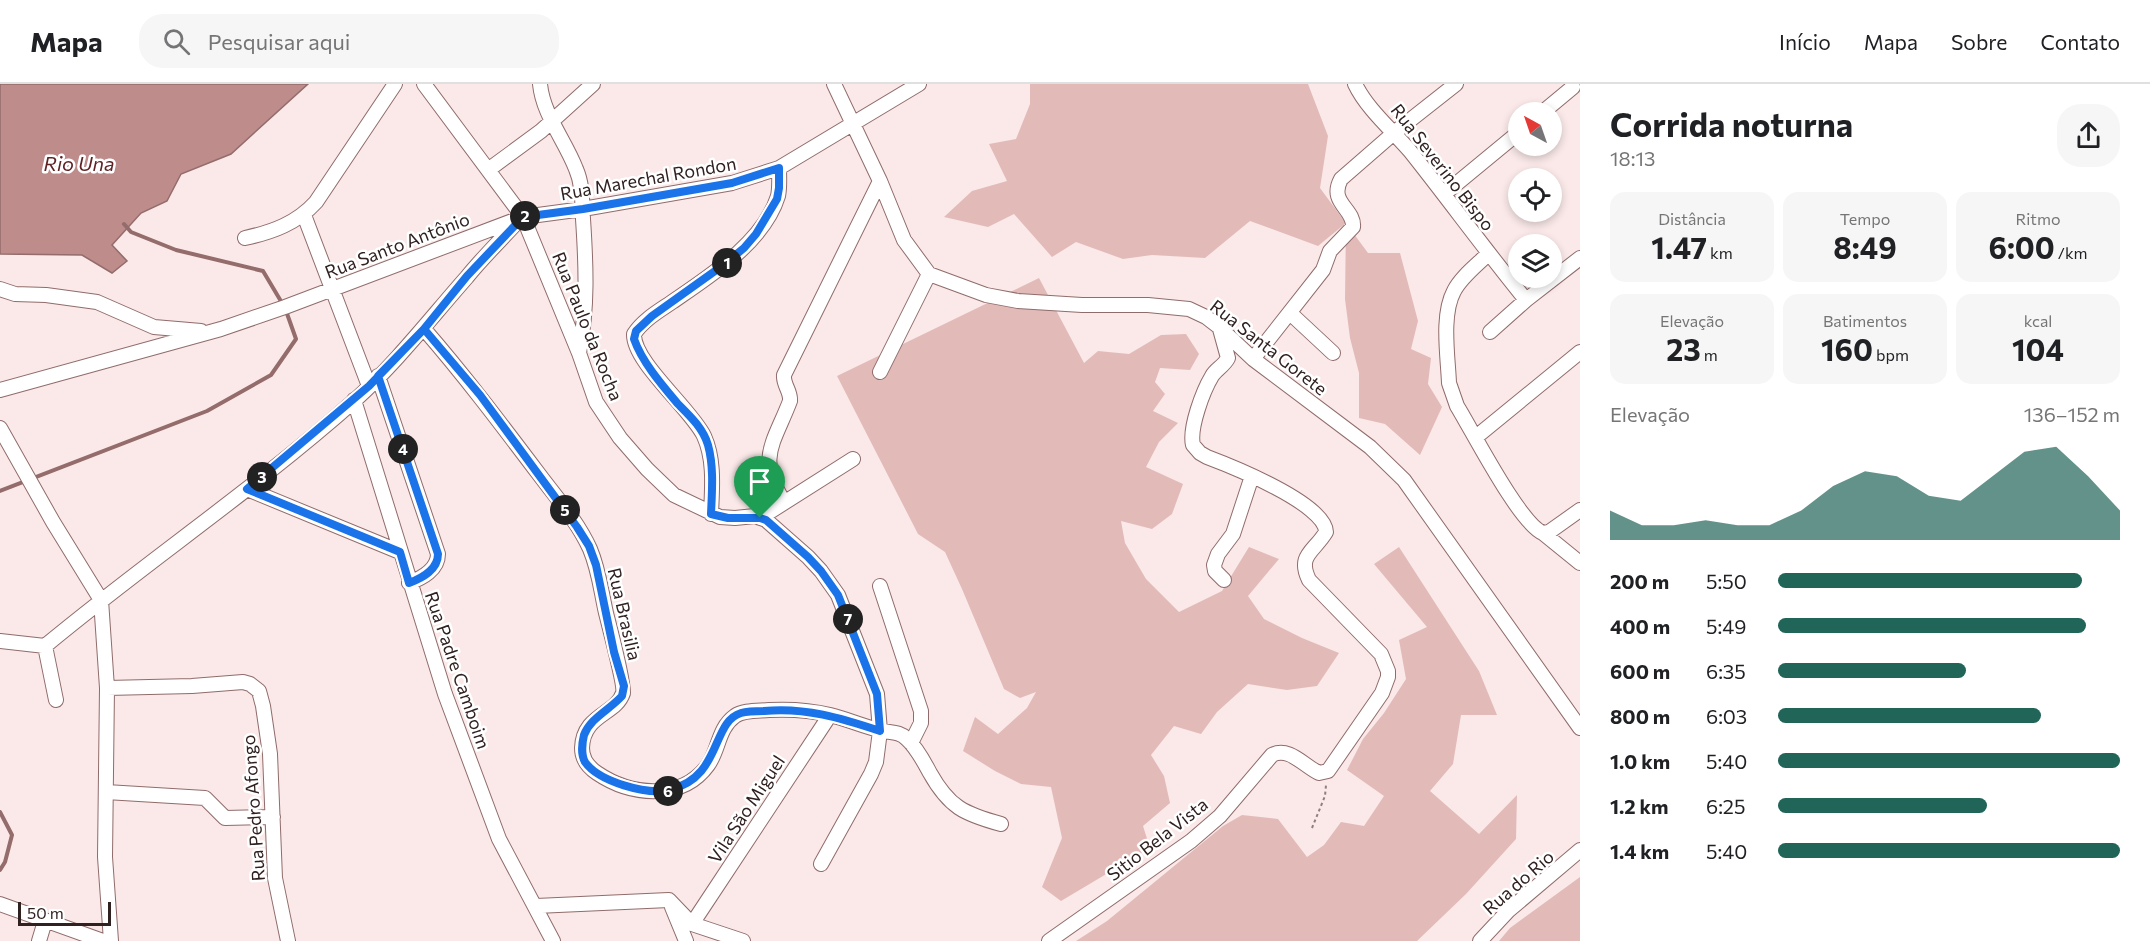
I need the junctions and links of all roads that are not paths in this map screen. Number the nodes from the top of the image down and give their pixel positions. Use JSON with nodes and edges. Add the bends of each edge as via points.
{"nodes":[{"id":1,"x":395,"y":84,"type":"edge"},
{"id":2,"x":424,"y":84,"type":"edge"},
{"id":3,"x":540,"y":84,"type":"edge"},
{"id":4,"x":593,"y":84,"type":"edge"},
{"id":5,"x":834,"y":84,"type":"edge"},
{"id":6,"x":919,"y":84,"type":"edge"},
{"id":7,"x":1355,"y":84,"type":"edge"},
{"id":8,"x":1456,"y":84,"type":"edge"},
{"id":9,"x":1575,"y":89,"type":"edge"},
{"id":10,"x":1557,"y":102,"type":"edge"},
{"id":11,"x":552,"y":121,"type":"junction"},
{"id":12,"x":853,"y":125,"type":"junction"},
{"id":13,"x":1395,"y":132,"type":"junction"},
{"id":14,"x":1508,"y":141,"type":"edge"},
{"id":15,"x":779,"y":168,"type":"junction"},
{"id":16,"x":488,"y":170,"type":"junction"},
{"id":17,"x":880,"y":181,"type":"junction"},
{"id":18,"x":1444,"y":194,"type":"junction"},
{"id":19,"x":583,"y":209,"type":"junction"},
{"id":20,"x":304,"y":215,"type":"junction"},
{"id":21,"x":523,"y":217,"type":"junction"},
{"id":22,"x":245,"y":238,"type":"dead end"},
{"id":23,"x":1488,"y":254,"type":"junction"},
{"id":24,"x":1580,"y":258,"type":"edge"},
{"id":25,"x":929,"y":274,"type":"junction"},
{"id":26,"x":0,"y":290,"type":"edge"},
{"id":27,"x":331,"y":290,"type":"junction"},
{"id":28,"x":1526,"y":300,"type":"junction"},
{"id":29,"x":1290,"y":313,"type":"junction"},
{"id":30,"x":1219,"y":327,"type":"junction"},
{"id":31,"x":424,"y":329,"type":"junction"},
{"id":32,"x":216,"y":330,"type":"junction"},
{"id":33,"x":1490,"y":332,"type":"dead end"},
{"id":34,"x":1580,"y":352,"type":"edge"},
{"id":35,"x":579,"y":353,"type":"junction"},
{"id":36,"x":1333,"y":353,"type":"dead end"},
{"id":37,"x":1253,"y":359,"type":"junction"},
{"id":38,"x":880,"y":372,"type":"dead end"},
{"id":39,"x":374,"y":381,"type":"junction"},
{"id":40,"x":0,"y":390,"type":"edge"},
{"id":41,"x":354,"y":400,"type":"junction"},
{"id":42,"x":0,"y":428,"type":"edge"},
{"id":43,"x":1476,"y":437,"type":"junction"},
{"id":44,"x":853,"y":459,"type":"dead end"},
{"id":45,"x":1252,"y":476,"type":"junction"},
{"id":46,"x":247,"y":489,"type":"junction"},
{"id":47,"x":784,"y":502,"type":"junction"},
{"id":48,"x":1580,"y":510,"type":"edge"},
{"id":49,"x":711,"y":514,"type":"junction"},
{"id":50,"x":760,"y":518,"type":"junction"},
{"id":51,"x":1543,"y":533,"type":"junction"},
{"id":52,"x":400,"y":552,"type":"junction"},
{"id":53,"x":1580,"y":562,"type":"edge"},
{"id":54,"x":1224,"y":580,"type":"dead end"},
{"id":55,"x":409,"y":583,"type":"junction"},
{"id":56,"x":880,"y":586,"type":"dead end"},
{"id":57,"x":101,"y":600,"type":"junction"},
{"id":58,"x":0,"y":641,"type":"edge"},
{"id":59,"x":45,"y":646,"type":"junction"},
{"id":60,"x":107,"y":688,"type":"junction"},
{"id":61,"x":56,"y":700,"type":"dead end"},
{"id":62,"x":830,"y":715,"type":"junction"},
{"id":63,"x":1580,"y":729,"type":"edge"},
{"id":64,"x":880,"y":731,"type":"junction"},
{"id":65,"x":911,"y":743,"type":"junction"},
{"id":66,"x":106,"y":792,"type":"junction"},
{"id":67,"x":273,"y":817,"type":"junction"},
{"id":68,"x":1001,"y":824,"type":"dead end"},
{"id":69,"x":1580,"y":850,"type":"edge"},
{"id":70,"x":821,"y":864,"type":"dead end"},
{"id":71,"x":669,"y":900,"type":"junction"},
{"id":72,"x":0,"y":904,"type":"edge"},
{"id":73,"x":536,"y":906,"type":"junction"},
{"id":74,"x":45,"y":921,"type":"junction"},
{"id":75,"x":692,"y":924,"type":"junction"},
{"id":76,"x":39,"y":941,"type":"edge"},
{"id":77,"x":103,"y":941,"type":"edge"},
{"id":78,"x":111,"y":941,"type":"edge"},
{"id":79,"x":288,"y":941,"type":"edge"},
{"id":80,"x":553,"y":941,"type":"edge"},
{"id":81,"x":686,"y":941,"type":"edge"},
{"id":82,"x":743,"y":941,"type":"edge"},
{"id":83,"x":1049,"y":941,"type":"edge"},
{"id":84,"x":1480,"y":941,"type":"edge"}],
"edges":[{"from":1,"to":20,"type":"street"},
{"from":2,"to":16,"type":"street","name":"Rua Paulo da Rocha"},
{"from":3,"to":11,"type":"street"},
{"from":4,"to":11,"type":"street"},
{"from":5,"to":12,"type":"street"},
{"from":6,"to":12,"type":"street","name":"Rua Marechal Rondon"},
{"from":7,"to":13,"type":"street","name":"Rua Severino Bispo"},
{"from":8,"to":13,"type":"street"},
{"from":9,"to":10,"type":"street"},
{"from":11,"to":16,"type":"street"},
{"from":11,"to":19,"type":"street","via":[[577,169]]},
{"from":12,"to":15,"type":"street","name":"Rua Marechal Rondon"},
{"from":12,"to":17,"type":"street"},
{"from":13,"to":18,"type":"street","name":"Rua Severino Bispo"},
{"from":13,"to":29,"type":"street","via":[[1341,179],[1339,198],[1354,225],[1330,251],[1323,270]]},
{"from":14,"to":18,"type":"street"},
{"from":15,"to":19,"type":"street","name":"Rua Marechal Rondon","via":[[732,183]]},
{"from":15,"to":49,"type":"street","via":[[777,199],[744,248],[652,316],[634,334],[642,355],[696,423],[708,445]]},
{"from":16,"to":21,"type":"street","name":"Rua Paulo da Rocha"},
{"from":17,"to":25,"type":"street","via":[[904,240]]},
{"from":17,"to":47,"type":"street","via":[[784,375],[790,401],[773,439],[768,470]]},
{"from":18,"to":23,"type":"street","name":"Rua Severino Bispo"},
{"from":19,"to":21,"type":"street","name":"Rua Marechal Rondon"},
{"from":19,"to":35,"type":"street","via":[[586,288]]},
{"from":20,"to":22,"type":"street","via":[[276,230]]},
{"from":20,"to":27,"type":"street"},
{"from":21,"to":27,"type":"street","name":"Rua Santo Antônio"},
{"from":21,"to":31,"type":"street"},
{"from":21,"to":35,"type":"street","name":"Rua Paulo da Rocha"},
{"from":23,"to":28,"type":"street","name":"Rua Severino Bispo"},
{"from":23,"to":43,"type":"street","via":[[1454,290],[1448,309],[1449,383],[1457,406]]},
{"from":24,"to":28,"type":"street"},
{"from":25,"to":30,"type":"street","name":"Rua Santa Gorete","via":[[986,295],[1018,301],[1189,309]]},
{"from":25,"to":38,"type":"street"},
{"from":26,"to":32,"type":"street","via":[[97,302],[154,327]]},
{"from":27,"to":32,"type":"street","name":"Rua Santo Antônio"},
{"from":27,"to":39,"type":"street"},
{"from":28,"to":33,"type":"street"},
{"from":29,"to":36,"type":"street"},
{"from":29,"to":37,"type":"street"},
{"from":30,"to":37,"type":"street","name":"Rua Santa Gorete"},
{"from":30,"to":45,"type":"street","via":[[1228,358],[1209,383],[1191,440],[1200,453]]},
{"from":31,"to":39,"type":"street"},
{"from":31,"to":62,"type":"street","name":"Rua Brasilia","via":[[480,395],[554,495],[583,537],[596,565],[624,686],[622,696],[588,726],[584,737],[585,761],[597,773],[616,783],[650,792],[667,791],[687,784],[707,765],[722,731],[738,714],[796,710]]},
{"from":32,"to":40,"type":"street","name":"Rua Santo Antônio"},
{"from":34,"to":43,"type":"street"},
{"from":35,"to":49,"type":"street","name":"Rua Paulo da Rocha","via":[[596,402],[620,438],[674,495]]},
{"from":37,"to":63,"type":"street","name":"Rua Santa Gorete","via":[[1361,440],[1404,480]]},
{"from":39,"to":41,"type":"street"},
{"from":39,"to":55,"type":"street","via":[[438,554],[434,567]]},
{"from":41,"to":46,"type":"street"},
{"from":41,"to":52,"type":"street","name":"Rua Padre Camboim"},
{"from":42,"to":57,"type":"street"},
{"from":43,"to":51,"type":"street","via":[[1516,505],[1534,528]]},
{"from":44,"to":47,"type":"street"},
{"from":45,"to":54,"type":"street","via":[[1233,534],[1215,561],[1215,571]]},
{"from":45,"to":83,"type":"street","name":"Sitio Bela Vista","via":[[1282,490],[1323,522],[1326,532],[1304,560],[1307,575],[1373,644],[1387,665],[1388,677],[1376,703],[1328,771],[1319,773],[1286,753],[1275,753],[1220,816],[1191,841]]},
{"from":46,"to":52,"type":"street"},
{"from":46,"to":57,"type":"street"},
{"from":47,"to":50,"type":"street"},
{"from":48,"to":51,"type":"street"},
{"from":49,"to":50,"type":"street","name":"Rua Paulo da Rocha"},
{"from":50,"to":64,"type":"street","via":[[808,557],[838,595],[877,694]]},
{"from":51,"to":53,"type":"street"},
{"from":52,"to":55,"type":"street","name":"Rua Padre Camboim"},
{"from":55,"to":73,"type":"street","name":"Rua Padre Camboim","via":[[499,839]]},
{"from":56,"to":65,"type":"street","via":[[921,711],[921,723]]},
{"from":57,"to":59,"type":"street"},
{"from":57,"to":60,"type":"street"},
{"from":58,"to":59,"type":"street"},
{"from":59,"to":61,"type":"street"},
{"from":60,"to":66,"type":"street"},
{"from":60,"to":67,"type":"street","name":"Rua Pedro Afongo","via":[[250,684],[259,691],[263,706]]},
{"from":62,"to":64,"type":"street","name":"Rua Brasilia"},
{"from":62,"to":75,"type":"street","name":"Vila São Miguel"},
{"from":64,"to":65,"type":"street","name":"Rua Brasilia","via":[[896,732]]},
{"from":64,"to":70,"type":"street","via":[[871,774]]},
{"from":65,"to":68,"type":"street","via":[[945,797],[969,815]]},
{"from":66,"to":67,"type":"street","via":[[205,798],[225,818]]},
{"from":66,"to":78,"type":"street","via":[[105,856]]},
{"from":67,"to":79,"type":"street","name":"Rua Pedro Afongo","via":[[275,878]]},
{"from":69,"to":84,"type":"street","name":"Rua do Rio","via":[[1508,911]]},
{"from":71,"to":73,"type":"street"},
{"from":71,"to":75,"type":"street"},
{"from":71,"to":81,"type":"street"},
{"from":72,"to":74,"type":"street"},
{"from":73,"to":80,"type":"street","name":"Rua Padre Camboim"},
{"from":74,"to":76,"type":"street"},
{"from":74,"to":77,"type":"street"},
{"from":75,"to":82,"type":"street"}]}
